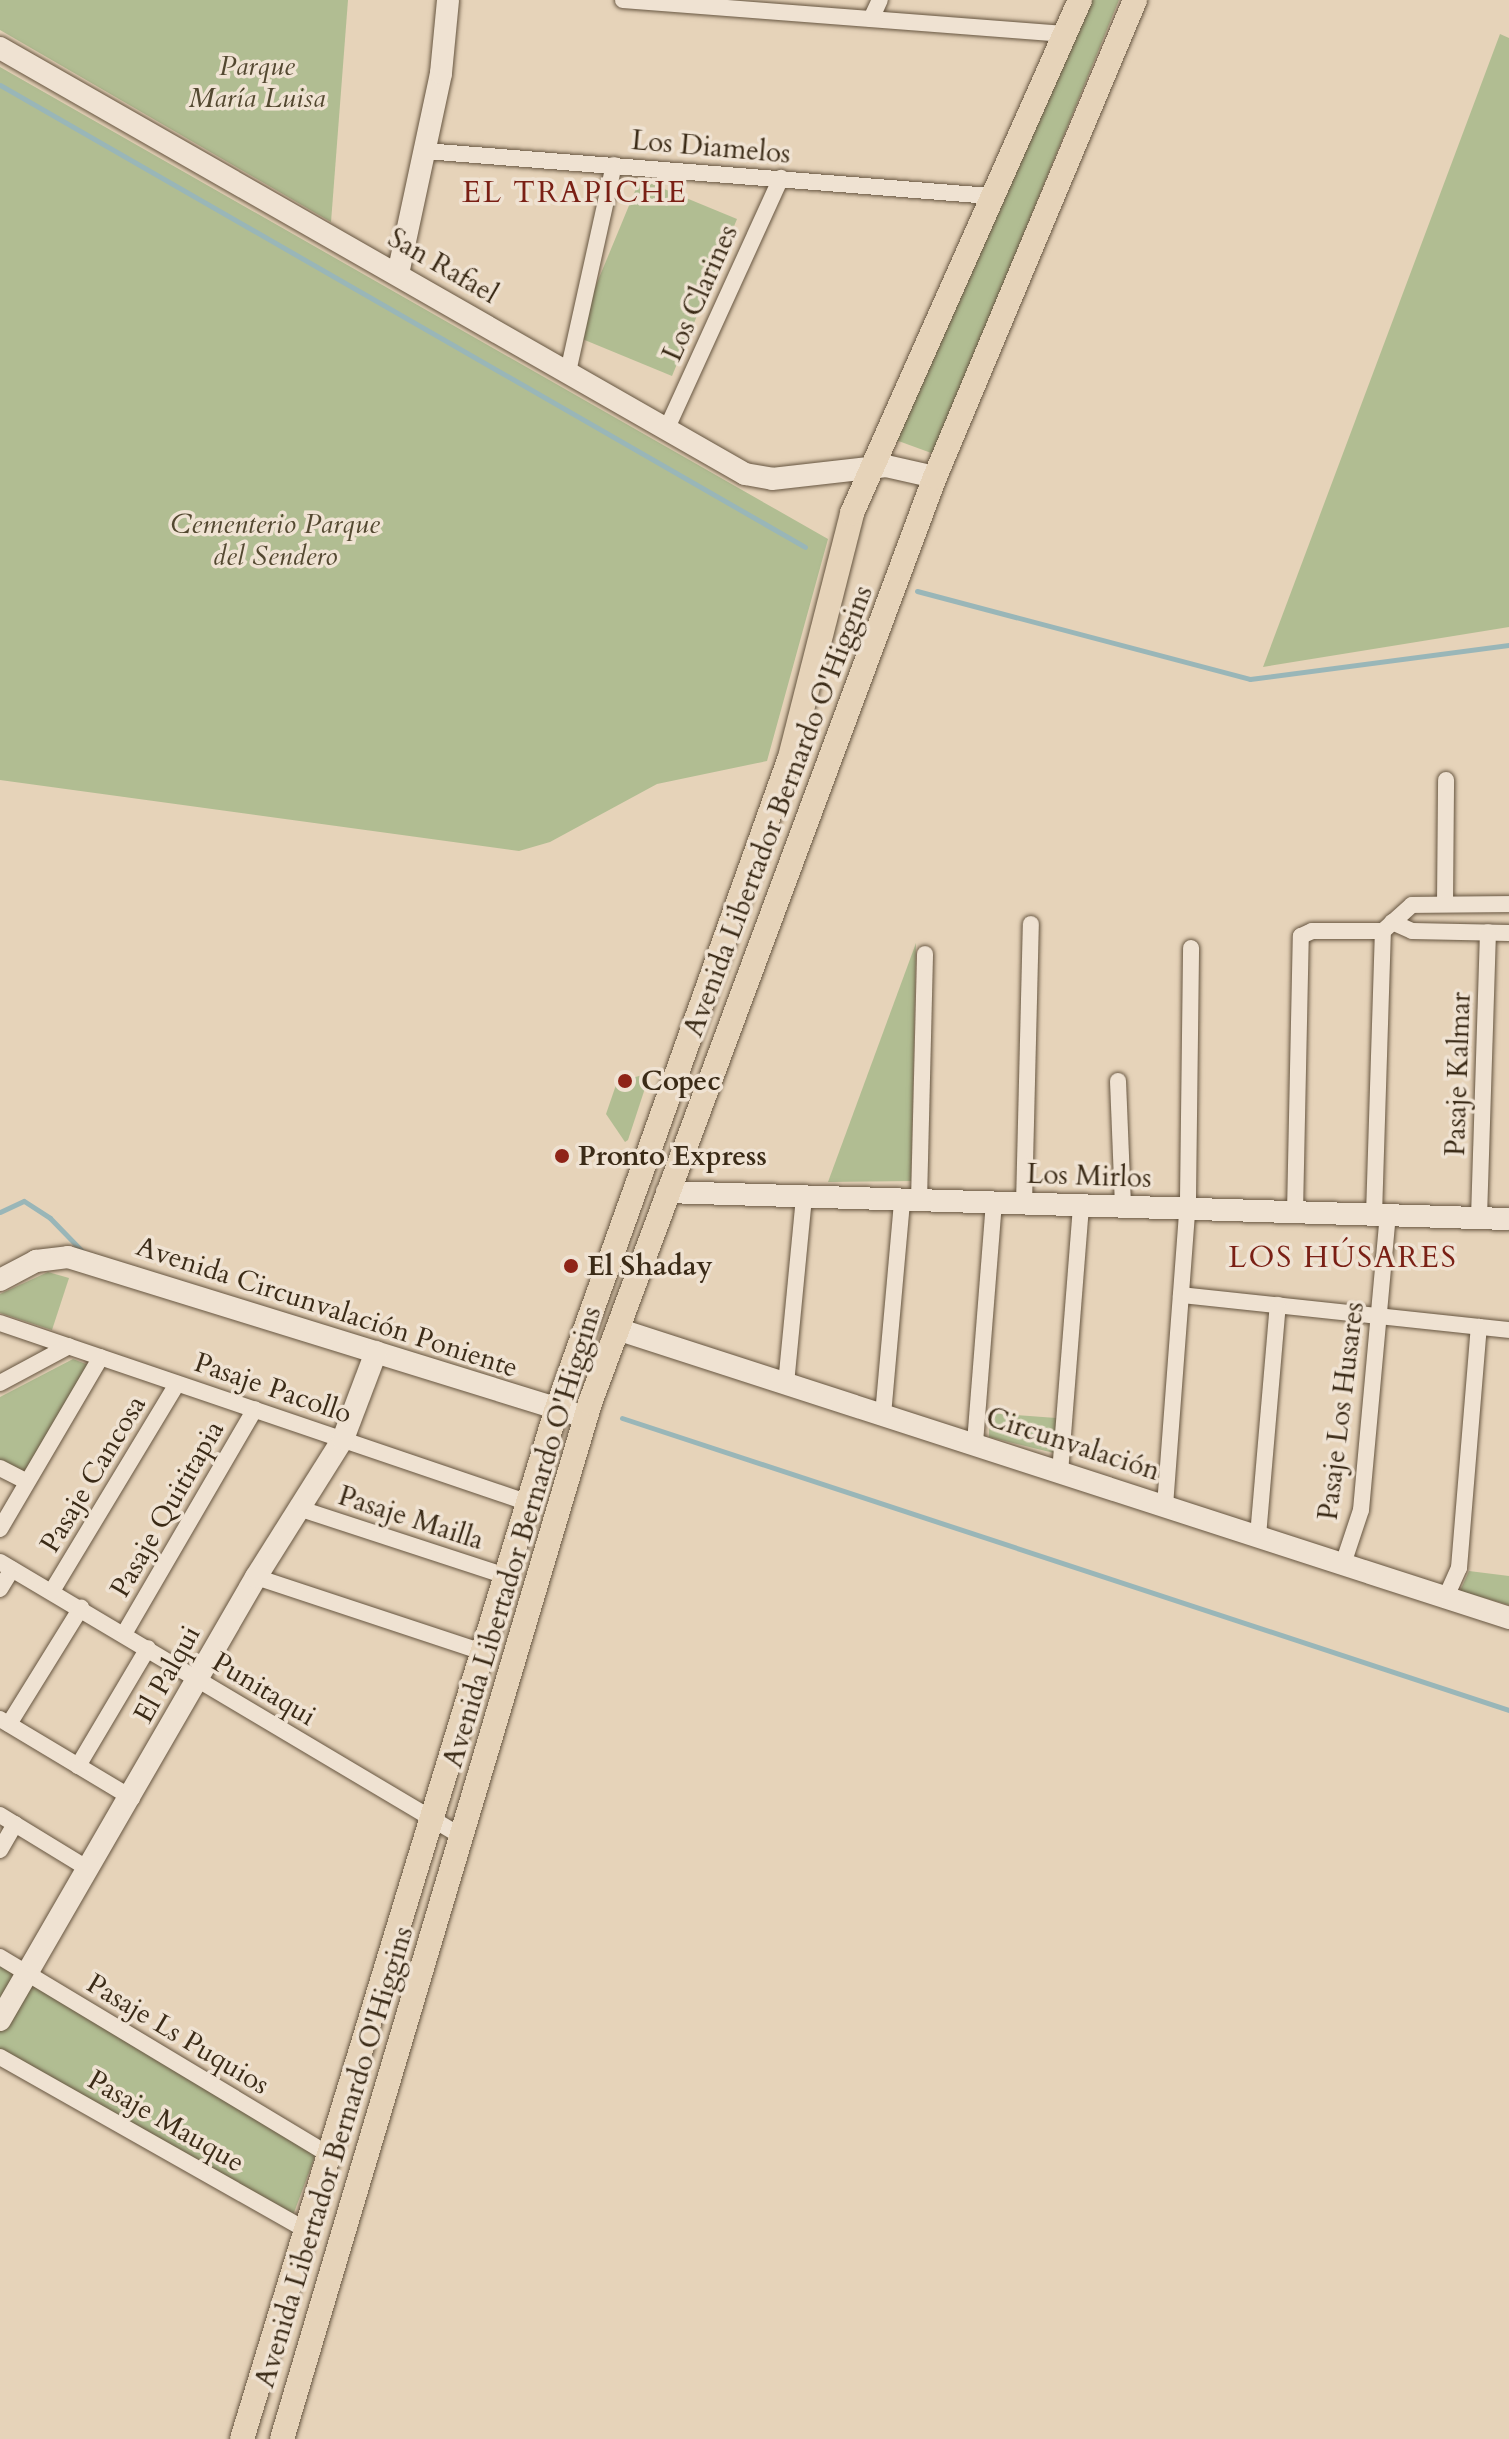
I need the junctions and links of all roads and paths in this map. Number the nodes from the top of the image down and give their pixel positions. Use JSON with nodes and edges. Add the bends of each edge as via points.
{"nodes":[{"id":1,"x":448,"y":0,"type":"edge"},
{"id":2,"x":623,"y":0,"type":"edge"},
{"id":3,"x":880,"y":0,"type":"edge"},
{"id":4,"x":1080,"y":0,"type":"edge"},
{"id":5,"x":1135,"y":0,"type":"edge"},
{"id":6,"x":871,"y":19,"type":"junction"},
{"id":7,"x":1065,"y":34,"type":"junction"},
{"id":8,"x":0,"y":48,"type":"edge"},
{"id":9,"x":425,"y":151,"type":"junction"},
{"id":10,"x":614,"y":165,"type":"junction"},
{"id":11,"x":781,"y":178,"type":"junction"},
{"id":12,"x":991,"y":196,"type":"junction"},
{"id":13,"x":398,"y":274,"type":"junction"},
{"id":14,"x":568,"y":372,"type":"junction"},
{"id":15,"x":667,"y":428,"type":"junction"},
{"id":16,"x":871,"y":468,"type":"junction"},
{"id":17,"x":935,"y":477,"type":"junction"},
{"id":18,"x":1446,"y":780,"type":"dead end"},
{"id":19,"x":1445,"y":903,"type":"junction"},
{"id":20,"x":1509,"y":904,"type":"edge"},
{"id":21,"x":1031,"y":924,"type":"dead end"},
{"id":22,"x":1388,"y":926,"type":"junction"},
{"id":23,"x":1488,"y":932,"type":"junction"},
{"id":24,"x":1509,"y":933,"type":"edge"},
{"id":25,"x":1191,"y":948,"type":"dead end"},
{"id":26,"x":925,"y":954,"type":"dead end"},
{"id":27,"x":1118,"y":1081,"type":"dead end"},
{"id":28,"x":667,"y":1192,"type":"junction"},
{"id":29,"x":804,"y":1198,"type":"junction"},
{"id":30,"x":911,"y":1201,"type":"junction"},
{"id":31,"x":994,"y":1204,"type":"junction"},
{"id":32,"x":1024,"y":1204,"type":"junction"},
{"id":33,"x":1081,"y":1206,"type":"junction"},
{"id":34,"x":1123,"y":1207,"type":"junction"},
{"id":35,"x":1187,"y":1209,"type":"junction"},
{"id":36,"x":1295,"y":1213,"type":"junction"},
{"id":37,"x":1381,"y":1215,"type":"junction"},
{"id":38,"x":1479,"y":1218,"type":"junction"},
{"id":39,"x":1509,"y":1219,"type":"edge"},
{"id":40,"x":0,"y":1280,"type":"edge"},
{"id":41,"x":1181,"y":1295,"type":"junction"},
{"id":42,"x":1278,"y":1305,"type":"junction"},
{"id":43,"x":1379,"y":1316,"type":"junction"},
{"id":44,"x":0,"y":1323,"type":"edge"},
{"id":45,"x":1479,"y":1327,"type":"junction"},
{"id":46,"x":617,"y":1329,"type":"junction"},
{"id":47,"x":1509,"y":1330,"type":"edge"},
{"id":48,"x":69,"y":1346,"type":"junction"},
{"id":49,"x":376,"y":1352,"type":"junction"},
{"id":50,"x":101,"y":1357,"type":"junction"},
{"id":51,"x":0,"y":1383,"type":"edge"},
{"id":52,"x":177,"y":1384,"type":"junction"},
{"id":53,"x":786,"y":1384,"type":"junction"},
{"id":54,"x":255,"y":1409,"type":"junction"},
{"id":55,"x":556,"y":1411,"type":"junction"},
{"id":56,"x":883,"y":1415,"type":"junction"},
{"id":57,"x":585,"y":1417,"type":"junction"},
{"id":58,"x":343,"y":1439,"type":"junction"},
{"id":59,"x":975,"y":1443,"type":"junction"},
{"id":60,"x":0,"y":1468,"type":"edge"},
{"id":61,"x":1060,"y":1473,"type":"junction"},
{"id":62,"x":27,"y":1482,"type":"junction"},
{"id":63,"x":529,"y":1503,"type":"junction"},
{"id":64,"x":1165,"y":1506,"type":"junction"},
{"id":65,"x":301,"y":1509,"type":"junction"},
{"id":66,"x":0,"y":1529,"type":"edge"},
{"id":67,"x":1258,"y":1536,"type":"junction"},
{"id":68,"x":1343,"y":1564,"type":"junction"},
{"id":69,"x":6,"y":1565,"type":"edge"},
{"id":70,"x":506,"y":1576,"type":"junction"},
{"id":71,"x":256,"y":1577,"type":"junction"},
{"id":72,"x":0,"y":1589,"type":"edge"},
{"id":73,"x":52,"y":1591,"type":"junction"},
{"id":74,"x":1446,"y":1597,"type":"junction"},
{"id":75,"x":81,"y":1608,"type":"junction"},
{"id":76,"x":1509,"y":1618,"type":"edge"},
{"id":77,"x":124,"y":1634,"type":"junction"},
{"id":78,"x":148,"y":1648,"type":"junction"},
{"id":79,"x":483,"y":1652,"type":"junction"},
{"id":80,"x":197,"y":1679,"type":"junction"},
{"id":81,"x":5,"y":1721,"type":"edge"},
{"id":82,"x":78,"y":1766,"type":"junction"},
{"id":83,"x":132,"y":1798,"type":"junction"},
{"id":84,"x":435,"y":1808,"type":"junction"},
{"id":85,"x":469,"y":1808,"type":"junction"},
{"id":86,"x":0,"y":1815,"type":"edge"},
{"id":87,"x":15,"y":1824,"type":"junction"},
{"id":88,"x":461,"y":1836,"type":"junction"},
{"id":89,"x":0,"y":1850,"type":"edge"},
{"id":90,"x":90,"y":1870,"type":"junction"},
{"id":91,"x":0,"y":1957,"type":"edge"},
{"id":92,"x":29,"y":1974,"type":"junction"},
{"id":93,"x":0,"y":2020,"type":"edge"},
{"id":94,"x":0,"y":2057,"type":"edge"},
{"id":95,"x":329,"y":2155,"type":"junction"},
{"id":96,"x":306,"y":2230,"type":"junction"},
{"id":97,"x":242,"y":2439,"type":"edge"},
{"id":98,"x":282,"y":2439,"type":"edge"}],
"edges":[{"from":1,"to":9,"type":"street","via":[[441,73]]},
{"from":2,"to":6,"type":"street"},
{"from":3,"to":6,"type":"street"},
{"from":4,"to":7,"type":"main road","name":"Avenida Libertador Bernardo O'Higgins"},
{"from":5,"to":17,"type":"main road","name":"Avenida Libertador Bernardo O'Higgins"},
{"from":6,"to":7,"type":"street"},
{"from":7,"to":12,"type":"main road","name":"Avenida Libertador Bernardo O'Higgins"},
{"from":8,"to":13,"type":"street","name":"San Rafael"},
{"from":9,"to":10,"type":"street","name":"Los Diamelos"},
{"from":9,"to":13,"type":"street"},
{"from":10,"to":11,"type":"street","name":"Los Diamelos"},
{"from":10,"to":14,"type":"street"},
{"from":11,"to":12,"type":"street","name":"Los Diamelos"},
{"from":11,"to":15,"type":"street","name":"Los Clarines"},
{"from":12,"to":16,"type":"main road","name":"Avenida Libertador Bernardo O'Higgins"},
{"from":13,"to":14,"type":"street","name":"San Rafael"},
{"from":14,"to":15,"type":"street","name":"San Rafael"},
{"from":15,"to":16,"type":"street","name":"San Rafael","via":[[757,478]]},
{"from":16,"to":17,"type":"street","name":"San Rafael","via":[[904,468]]},
{"from":16,"to":55,"type":"main road","name":"Avenida Libertador Bernardo O'Higgins","via":[[852,513],[790,757]]},
{"from":17,"to":28,"type":"main road","name":"Avenida Libertador Bernardo O'Higgins"},
{"from":18,"to":19,"type":"street"},
{"from":19,"to":20,"type":"street"},
{"from":19,"to":22,"type":"street","via":[[1412,905]]},
{"from":21,"to":32,"type":"street"},
{"from":22,"to":23,"type":"street"},
{"from":22,"to":36,"type":"street","via":[[1301,936]]},
{"from":22,"to":37,"type":"street","name":"Pasaje Los Husares"},
{"from":23,"to":24,"type":"street"},
{"from":23,"to":38,"type":"street","name":"Pasaje Kalmar"},
{"from":25,"to":35,"type":"street"},
{"from":26,"to":30,"type":"street"},
{"from":27,"to":34,"type":"street"},
{"from":28,"to":29,"type":"street","name":"Los Mirlos"},
{"from":28,"to":46,"type":"main road","name":"Avenida Libertador Bernardo O'Higgins"},
{"from":29,"to":30,"type":"street","name":"Los Mirlos"},
{"from":29,"to":53,"type":"street"},
{"from":30,"to":31,"type":"street","name":"Los Mirlos"},
{"from":30,"to":56,"type":"street"},
{"from":31,"to":32,"type":"street","name":"Los Mirlos"},
{"from":31,"to":59,"type":"street"},
{"from":32,"to":33,"type":"street","name":"Los Mirlos"},
{"from":33,"to":34,"type":"street","name":"Los Mirlos"},
{"from":33,"to":61,"type":"street"},
{"from":34,"to":35,"type":"street","name":"Los Mirlos"},
{"from":35,"to":36,"type":"street","name":"Los Mirlos"},
{"from":35,"to":41,"type":"street"},
{"from":36,"to":37,"type":"street","name":"Los Mirlos"},
{"from":37,"to":38,"type":"street","name":"Los Mirlos"},
{"from":37,"to":43,"type":"street","name":"Pasaje Los Husares"},
{"from":38,"to":39,"type":"street","name":"Los Mirlos"},
{"from":40,"to":49,"type":"street","name":"Avenida Circunvalación Poniente","via":[[50,1258],[68,1257]]},
{"from":41,"to":42,"type":"street"},
{"from":41,"to":64,"type":"street"},
{"from":42,"to":43,"type":"street"},
{"from":42,"to":67,"type":"street"},
{"from":43,"to":45,"type":"street"},
{"from":43,"to":68,"type":"street","name":"Pasaje Los Husares","via":[[1361,1510]]},
{"from":44,"to":48,"type":"street","name":"Pasaje Pacollo"},
{"from":45,"to":47,"type":"street"},
{"from":45,"to":74,"type":"street","via":[[1459,1568]]},
{"from":46,"to":53,"type":"street","name":"Circunvalación"},
{"from":46,"to":57,"type":"main road","name":"Avenida Libertador Bernardo O'Higgins"},
{"from":48,"to":50,"type":"street","name":"Pasaje Pacollo"},
{"from":48,"to":51,"type":"street"},
{"from":49,"to":55,"type":"street","name":"Avenida Circunvalación Poniente"},
{"from":49,"to":58,"type":"street","name":"El Palqui"},
{"from":50,"to":52,"type":"street","name":"Pasaje Pacollo"},
{"from":50,"to":62,"type":"street"},
{"from":52,"to":54,"type":"street","name":"Pasaje Pacollo"},
{"from":52,"to":73,"type":"street","name":"Pasaje Cancosa"},
{"from":53,"to":56,"type":"street","name":"Circunvalación"},
{"from":54,"to":58,"type":"street","name":"Pasaje Pacollo"},
{"from":54,"to":77,"type":"street","name":"Pasaje Quititapia"},
{"from":55,"to":57,"type":"street","name":"Avenida Circunvalación Poniente"},
{"from":55,"to":63,"type":"main road","name":"Avenida Libertador Bernardo O'Higgins"},
{"from":56,"to":59,"type":"street","name":"Circunvalación"},
{"from":57,"to":85,"type":"main road","name":"Avenida Libertador Bernardo O'Higgins"},
{"from":58,"to":63,"type":"street","name":"Pasaje Pacollo"},
{"from":58,"to":65,"type":"street","name":"El Palqui"},
{"from":59,"to":61,"type":"street","name":"Circunvalación"},
{"from":60,"to":62,"type":"street"},
{"from":61,"to":64,"type":"street","name":"Circunvalación"},
{"from":62,"to":66,"type":"street"},
{"from":63,"to":70,"type":"main road","name":"Avenida Libertador Bernardo O'Higgins"},
{"from":64,"to":67,"type":"street","name":"Circunvalación"},
{"from":65,"to":70,"type":"street","name":"Pasaje Mailla"},
{"from":65,"to":71,"type":"street","name":"El Palqui"},
{"from":67,"to":68,"type":"street","name":"Circunvalación"},
{"from":68,"to":74,"type":"street","name":"Circunvalación"},
{"from":69,"to":72,"type":"street"},
{"from":69,"to":73,"type":"street","name":"Punitaqui"},
{"from":70,"to":79,"type":"main road","name":"Avenida Libertador Bernardo O'Higgins"},
{"from":71,"to":79,"type":"street"},
{"from":71,"to":80,"type":"street","name":"El Palqui"},
{"from":73,"to":75,"type":"street","name":"Punitaqui"},
{"from":74,"to":76,"type":"street","name":"Circunvalación"},
{"from":75,"to":77,"type":"street","name":"Punitaqui"},
{"from":75,"to":81,"type":"street"},
{"from":77,"to":78,"type":"street","name":"Punitaqui"},
{"from":78,"to":80,"type":"street","name":"Punitaqui"},
{"from":78,"to":82,"type":"street"},
{"from":79,"to":84,"type":"main road","name":"Avenida Libertador Bernardo O'Higgins"},
{"from":80,"to":83,"type":"street","name":"El Palqui"},
{"from":80,"to":84,"type":"street","name":"Punitaqui"},
{"from":81,"to":82,"type":"street"},
{"from":82,"to":83,"type":"street"},
{"from":83,"to":90,"type":"street","name":"El Palqui"},
{"from":84,"to":85,"type":"main road"},
{"from":84,"to":88,"type":"street","name":"Punitaqui"},
{"from":84,"to":95,"type":"main road","name":"Avenida Libertador Bernardo O'Higgins"},
{"from":85,"to":88,"type":"main road","name":"Avenida Libertador Bernardo O'Higgins"},
{"from":86,"to":87,"type":"street"},
{"from":87,"to":89,"type":"street"},
{"from":87,"to":90,"type":"street"},
{"from":88,"to":98,"type":"main road","name":"Avenida Libertador Bernardo O'Higgins"},
{"from":90,"to":92,"type":"street","name":"El Palqui"},
{"from":91,"to":92,"type":"street","name":"Pasaje Ls Puquios"},
{"from":92,"to":93,"type":"street","name":"El Palqui"},
{"from":92,"to":95,"type":"street","name":"Pasaje Ls Puquios"},
{"from":94,"to":96,"type":"street","name":"Pasaje Mauque"},
{"from":95,"to":96,"type":"main road","name":"Avenida Libertador Bernardo O'Higgins"},
{"from":96,"to":97,"type":"main road","name":"Avenida Libertador Bernardo O'Higgins"}]}
